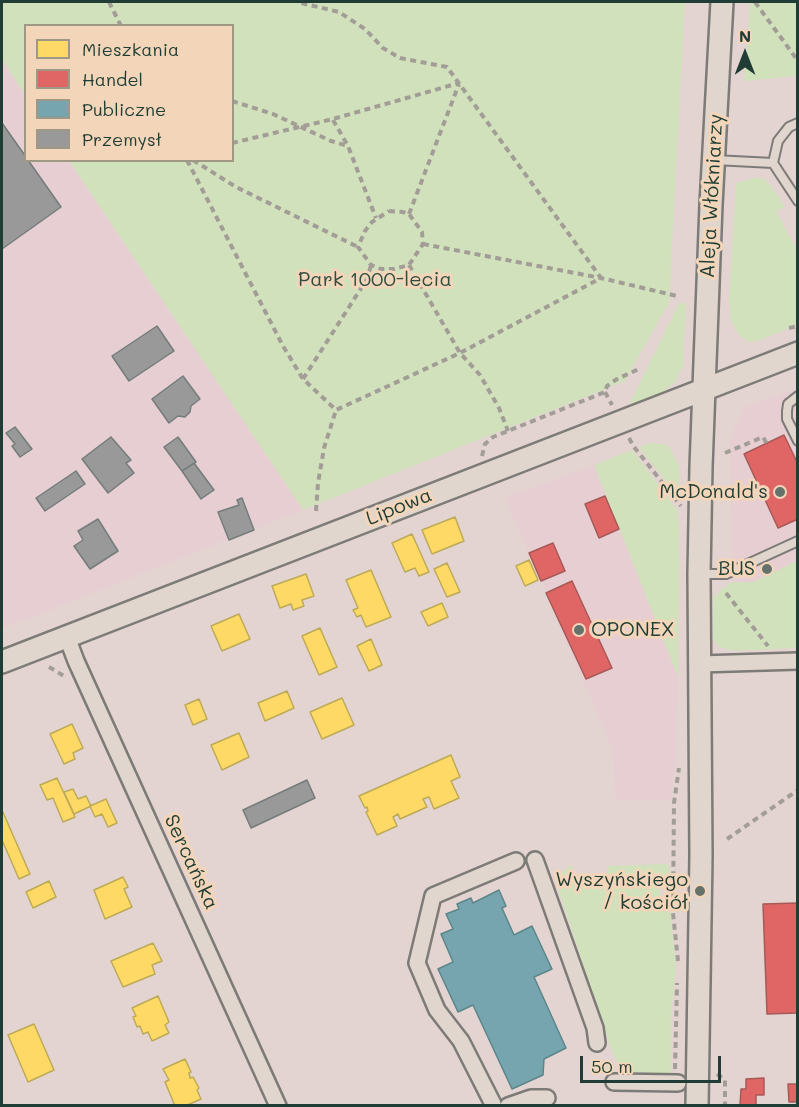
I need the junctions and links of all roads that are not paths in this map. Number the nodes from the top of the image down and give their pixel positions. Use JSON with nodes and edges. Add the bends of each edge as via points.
{"nodes":[{"id":1,"x":723,"y":2,"type":"edge"},
{"id":2,"x":798,"y":123,"type":"edge"},
{"id":3,"x":714,"y":160,"type":"junction"},
{"id":4,"x":773,"y":163,"type":"junction"},
{"id":5,"x":798,"y":201,"type":"edge"},
{"id":6,"x":798,"y":353,"type":"edge"},
{"id":7,"x":704,"y":390,"type":"junction"},
{"id":8,"x":798,"y":396,"type":"edge"},
{"id":9,"x":798,"y":441,"type":"edge"},
{"id":10,"x":798,"y":541,"type":"edge"},
{"id":11,"x":699,"y":574,"type":"junction"},
{"id":12,"x":67,"y":637,"type":"junction"},
{"id":13,"x":798,"y":661,"type":"edge"},
{"id":14,"x":2,"y":662,"type":"edge"},
{"id":15,"x":700,"y":664,"type":"junction"},
{"id":16,"x":535,"y":860,"type":"dead end"},
{"id":17,"x":516,"y":861,"type":"dead end"},
{"id":18,"x":597,"y":1043,"type":"dead end"},
{"id":19,"x":678,"y":1077,"type":"road end"},
{"id":20,"x":614,"y":1082,"type":"dead end"},
{"id":21,"x":547,"y":1098,"type":"dead end"},
{"id":22,"x":493,"y":1105,"type":"edge"},
{"id":23,"x":278,"y":1106,"type":"edge"},
{"id":24,"x":508,"y":1106,"type":"edge"},
{"id":25,"x":697,"y":1106,"type":"edge"}],
"edges":[{"from":1,"to":3,"type":"main road","name":"Aleja Włókniarzy"},
{"from":2,"to":4,"type":"lane","via":[[778,141]]},
{"from":3,"to":4,"type":"lane"},
{"from":3,"to":7,"type":"main road","name":"Aleja Włókniarzy"},
{"from":4,"to":5,"type":"lane"},
{"from":6,"to":7,"type":"main road","name":"Lipowa"},
{"from":7,"to":11,"type":"main road","name":"Aleja Włókniarzy"},
{"from":7,"to":12,"type":"main road","name":"Lipowa"},
{"from":8,"to":9,"type":"lane","via":[[788,404],[787,411]]},
{"from":10,"to":11,"type":"lane","via":[[726,574]]},
{"from":11,"to":15,"type":"main road","name":"Aleja Włókniarzy"},
{"from":12,"to":14,"type":"main road","name":"Lipowa"},
{"from":12,"to":23,"type":"street","name":"Sercańska"},
{"from":13,"to":15,"type":"street"},
{"from":15,"to":25,"type":"main road","name":"Aleja Włókniarzy"},
{"from":16,"to":18,"type":"street"},
{"from":17,"to":22,"type":"street","via":[[434,896],[417,963],[437,1010],[461,1041]]},
{"from":19,"to":20,"type":"street"},
{"from":21,"to":24,"type":"street","via":[[531,1098]]}]}
